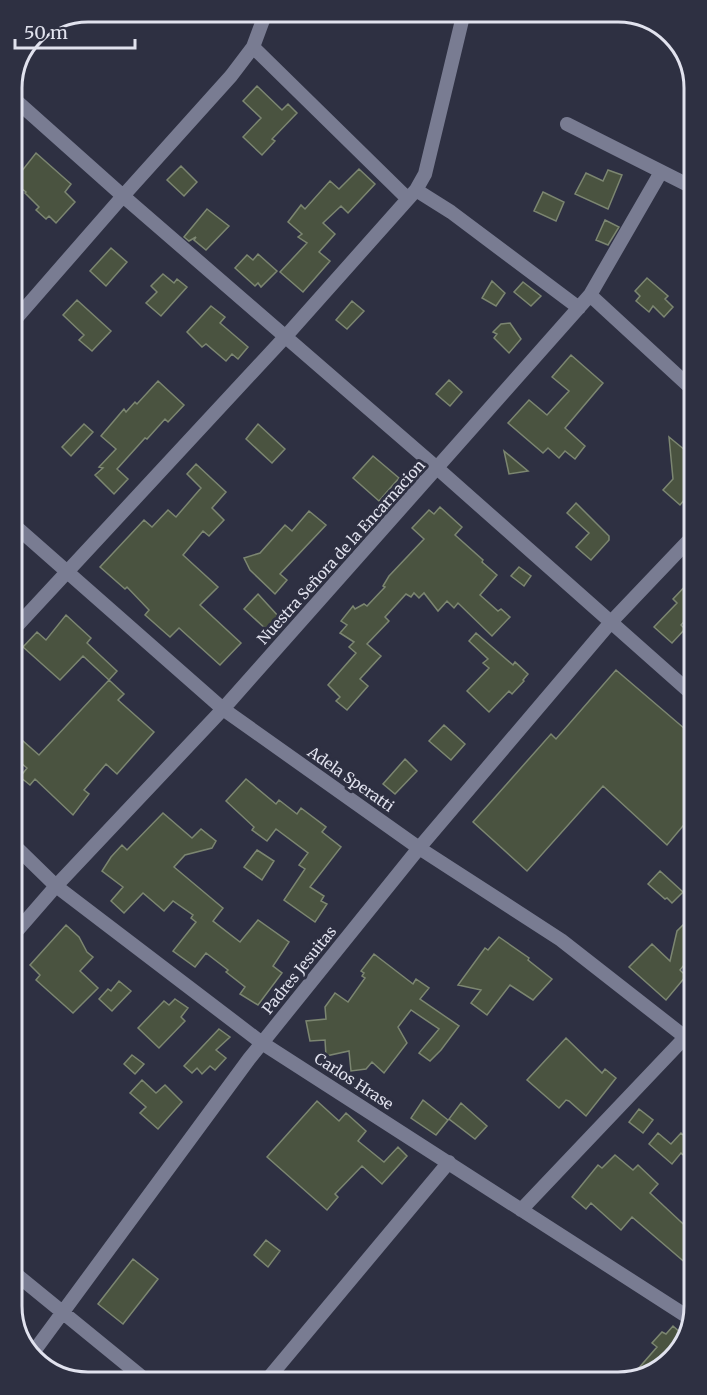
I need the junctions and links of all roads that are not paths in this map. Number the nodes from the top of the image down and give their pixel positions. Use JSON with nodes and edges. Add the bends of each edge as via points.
{"nodes":[{"id":1,"x":262,"y":22,"type":"edge"},
{"id":2,"x":461,"y":23,"type":"edge"},
{"id":3,"x":253,"y":47,"type":"junction"},
{"id":4,"x":23,"y":107,"type":"edge"},
{"id":5,"x":567,"y":124,"type":"dead end"},
{"id":6,"x":661,"y":172,"type":"junction"},
{"id":7,"x":684,"y":183,"type":"edge"},
{"id":8,"x":412,"y":194,"type":"junction"},
{"id":9,"x":123,"y":196,"type":"junction"},
{"id":10,"x":590,"y":295,"type":"junction"},
{"id":11,"x":579,"y":308,"type":"junction"},
{"id":12,"x":23,"y":311,"type":"edge"},
{"id":13,"x":286,"y":336,"type":"junction"},
{"id":14,"x":684,"y":382,"type":"edge"},
{"id":15,"x":437,"y":468,"type":"junction"},
{"id":16,"x":23,"y":533,"type":"edge"},
{"id":17,"x":684,"y":546,"type":"edge"},
{"id":18,"x":65,"y":572,"type":"junction"},
{"id":19,"x":23,"y":619,"type":"edge"},
{"id":20,"x":611,"y":622,"type":"junction"},
{"id":21,"x":684,"y":687,"type":"edge"},
{"id":22,"x":223,"y":709,"type":"junction"},
{"id":23,"x":419,"y":848,"type":"junction"},
{"id":24,"x":23,"y":855,"type":"edge"},
{"id":25,"x":56,"y":886,"type":"junction"},
{"id":26,"x":23,"y":924,"type":"edge"},
{"id":27,"x":684,"y":1029,"type":"edge"},
{"id":28,"x":684,"y":1039,"type":"edge"},
{"id":29,"x":262,"y":1043,"type":"junction"},
{"id":30,"x":449,"y":1162,"type":"junction"},
{"id":31,"x":520,"y":1210,"type":"junction"},
{"id":32,"x":23,"y":1280,"type":"edge"},
{"id":33,"x":62,"y":1312,"type":"junction"},
{"id":34,"x":684,"y":1313,"type":"edge"},
{"id":35,"x":37,"y":1348,"type":"edge"},
{"id":36,"x":136,"y":1372,"type":"edge"},
{"id":37,"x":274,"y":1372,"type":"edge"}],
"edges":[{"from":1,"to":3,"type":"street"},
{"from":2,"to":8,"type":"street","via":[[425,174]]},
{"from":3,"to":8,"type":"street"},
{"from":3,"to":9,"type":"street"},
{"from":4,"to":9,"type":"street"},
{"from":5,"to":6,"type":"street"},
{"from":6,"to":7,"type":"street"},
{"from":6,"to":10,"type":"street","name":"Nuestra Señora de la Encarnacion"},
{"from":8,"to":11,"type":"street","via":[[451,212]]},
{"from":8,"to":13,"type":"street"},
{"from":9,"to":12,"type":"street"},
{"from":9,"to":13,"type":"street"},
{"from":10,"to":11,"type":"street","name":"Nuestra Señora de la Encarnacion"},
{"from":10,"to":14,"type":"street"},
{"from":11,"to":15,"type":"street","name":"Nuestra Señora de la Encarnacion"},
{"from":13,"to":15,"type":"street"},
{"from":13,"to":18,"type":"street"},
{"from":15,"to":20,"type":"street"},
{"from":15,"to":22,"type":"street","name":"Nuestra Señora de la Encarnacion"},
{"from":16,"to":18,"type":"street","name":"Adela Speratti"},
{"from":17,"to":20,"type":"street","name":"Padres Jesuitas"},
{"from":18,"to":19,"type":"street"},
{"from":18,"to":22,"type":"street","name":"Adela Speratti"},
{"from":20,"to":21,"type":"street"},
{"from":20,"to":23,"type":"street","name":"Padres Jesuitas"},
{"from":22,"to":23,"type":"street","name":"Adela Speratti"},
{"from":22,"to":25,"type":"street","name":"Nuestra Señora de la Encarnacion"},
{"from":23,"to":27,"type":"street","name":"Adela Speratti","via":[[561,940]]},
{"from":23,"to":29,"type":"street","name":"Padres Jesuitas"},
{"from":24,"to":25,"type":"street","name":"Carlos Hrase"},
{"from":25,"to":26,"type":"street","name":"Nuestra Señora de la Encarnacion"},
{"from":25,"to":29,"type":"street","name":"Carlos Hrase"},
{"from":28,"to":31,"type":"street"},
{"from":29,"to":30,"type":"street","name":"Carlos Hrase"},
{"from":29,"to":33,"type":"street","name":"Padres Jesuitas"},
{"from":30,"to":31,"type":"street","name":"Carlos Hrase"},
{"from":30,"to":37,"type":"street"},
{"from":31,"to":34,"type":"street","name":"Carlos Hrase"},
{"from":32,"to":33,"type":"street"},
{"from":33,"to":35,"type":"street","name":"Padres Jesuitas"},
{"from":33,"to":36,"type":"street"}]}
